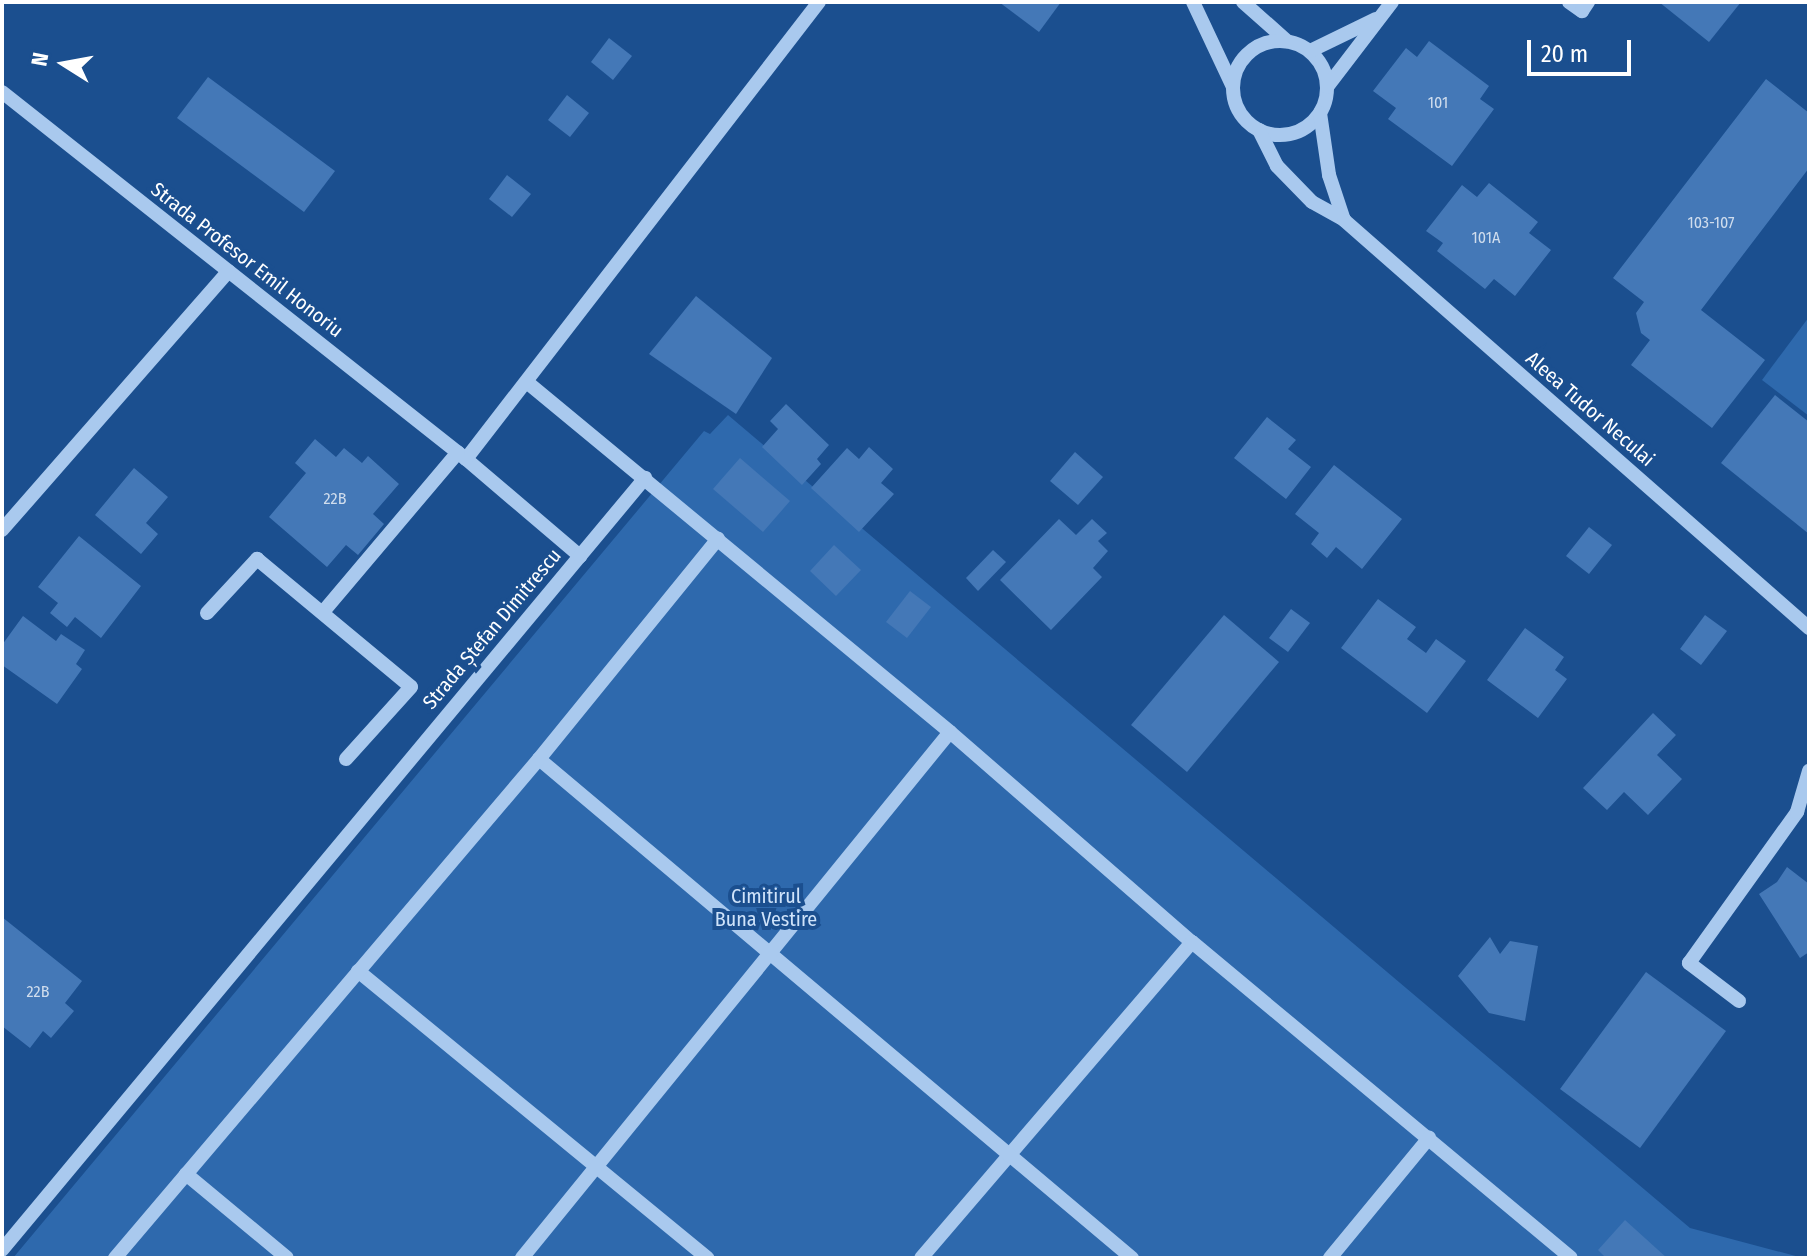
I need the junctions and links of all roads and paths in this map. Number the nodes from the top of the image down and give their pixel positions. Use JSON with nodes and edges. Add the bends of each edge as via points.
{"nodes":[{"id":1,"x":819,"y":2,"type":"edge"},
{"id":2,"x":1193,"y":2,"type":"edge"},
{"id":3,"x":1243,"y":2,"type":"edge"},
{"id":4,"x":1392,"y":2,"type":"edge"},
{"id":5,"x":1569,"y":2,"type":"edge"},
{"id":6,"x":1588,"y":2,"type":"edge"},
{"id":7,"x":1380,"y":17,"type":"junction"},
{"id":8,"x":1287,"y":41,"type":"junction"},
{"id":9,"x":1310,"y":51,"type":"junction"},
{"id":10,"x":1233,"y":87,"type":"junction"},
{"id":11,"x":1327,"y":87,"type":"junction"},
{"id":12,"x":2,"y":92,"type":"edge"},
{"id":13,"x":1320,"y":113,"type":"junction"},
{"id":14,"x":1259,"y":130,"type":"junction"},
{"id":15,"x":1344,"y":220,"type":"junction"},
{"id":16,"x":229,"y":271,"type":"junction"},
{"id":17,"x":528,"y":383,"type":"junction"},
{"id":18,"x":462,"y":455,"type":"junction"},
{"id":19,"x":645,"y":478,"type":"junction"},
{"id":20,"x":2,"y":530,"type":"edge"},
{"id":21,"x":718,"y":539,"type":"junction"},
{"id":22,"x":580,"y":556,"type":"junction"},
{"id":23,"x":323,"y":612,"type":"junction"},
{"id":24,"x":207,"y":613,"type":"dead end"},
{"id":25,"x":1809,"y":628,"type":"edge"},
{"id":26,"x":950,"y":732,"type":"junction"},
{"id":27,"x":346,"y":759,"type":"dead end"},
{"id":28,"x":539,"y":759,"type":"junction"},
{"id":29,"x":1809,"y":771,"type":"edge"},
{"id":30,"x":1803,"y":817,"type":"edge"},
{"id":31,"x":1192,"y":942,"type":"junction"},
{"id":32,"x":770,"y":957,"type":"junction"},
{"id":33,"x":358,"y":971,"type":"junction"},
{"id":34,"x":1739,"y":1001,"type":"dead end"},
{"id":35,"x":1429,"y":1138,"type":"junction"},
{"id":36,"x":1009,"y":1156,"type":"junction"},
{"id":37,"x":594,"y":1170,"type":"junction"},
{"id":38,"x":186,"y":1174,"type":"junction"},
{"id":39,"x":2,"y":1250,"type":"edge"},
{"id":40,"x":115,"y":1258,"type":"edge"},
{"id":41,"x":287,"y":1258,"type":"edge"},
{"id":42,"x":522,"y":1258,"type":"edge"},
{"id":43,"x":707,"y":1258,"type":"edge"},
{"id":44,"x":921,"y":1258,"type":"edge"},
{"id":45,"x":1132,"y":1258,"type":"edge"},
{"id":46,"x":1330,"y":1258,"type":"edge"},
{"id":47,"x":1571,"y":1258,"type":"edge"}],
"edges":[{"from":1,"to":17,"type":"street"},
{"from":2,"to":10,"type":"street","name":"Aleea Tudor Neculai"},
{"from":3,"to":8,"type":"street"},
{"from":4,"to":7,"type":"street"},
{"from":5,"to":6,"type":"street","via":[[1582,11]]},
{"from":7,"to":9,"type":"street"},
{"from":7,"to":11,"type":"street"},
{"from":8,"to":9,"type":"street"},
{"from":8,"to":10,"type":"street","via":[[1249,52]]},
{"from":9,"to":11,"type":"street"},
{"from":10,"to":14,"type":"street","name":"Aleea Tudor Neculai","via":[[1240,112]]},
{"from":11,"to":13,"type":"street"},
{"from":12,"to":16,"type":"street","name":"Strada Profesor Emil Honoriu"},
{"from":13,"to":14,"type":"street","via":[[1299,131],[1285,135]]},
{"from":13,"to":15,"type":"street","via":[[1329,175]]},
{"from":14,"to":15,"type":"street","name":"Aleea Tudor Neculai","via":[[1277,166],[1312,202]]},
{"from":15,"to":25,"type":"street","name":"Aleea Tudor Neculai"},
{"from":16,"to":18,"type":"street","name":"Strada Profesor Emil Honoriu"},
{"from":16,"to":20,"type":"street"},
{"from":17,"to":18,"type":"street"},
{"from":17,"to":19,"type":"street"},
{"from":18,"to":22,"type":"street","name":"Strada Ștefan Dimitrescu"},
{"from":18,"to":23,"type":"street"},
{"from":19,"to":21,"type":"street"},
{"from":19,"to":22,"type":"street"},
{"from":21,"to":26,"type":"street"},
{"from":21,"to":28,"type":"street"},
{"from":22,"to":39,"type":"street","name":"Strada Ștefan Dimitrescu"},
{"from":23,"to":24,"type":"street","via":[[257,559]]},
{"from":23,"to":27,"type":"street","via":[[411,687]]},
{"from":26,"to":31,"type":"street"},
{"from":26,"to":32,"type":"street"},
{"from":28,"to":32,"type":"street"},
{"from":28,"to":33,"type":"street"},
{"from":29,"to":30,"type":"street"},
{"from":30,"to":34,"type":"street","via":[[1689,963]]},
{"from":31,"to":35,"type":"street"},
{"from":31,"to":36,"type":"street"},
{"from":32,"to":36,"type":"street"},
{"from":32,"to":37,"type":"street"},
{"from":33,"to":37,"type":"street"},
{"from":33,"to":38,"type":"street"},
{"from":35,"to":46,"type":"street"},
{"from":35,"to":47,"type":"street"},
{"from":36,"to":44,"type":"street"},
{"from":36,"to":45,"type":"street"},
{"from":37,"to":42,"type":"street"},
{"from":37,"to":43,"type":"street"},
{"from":38,"to":40,"type":"street"},
{"from":38,"to":41,"type":"street"}]}
